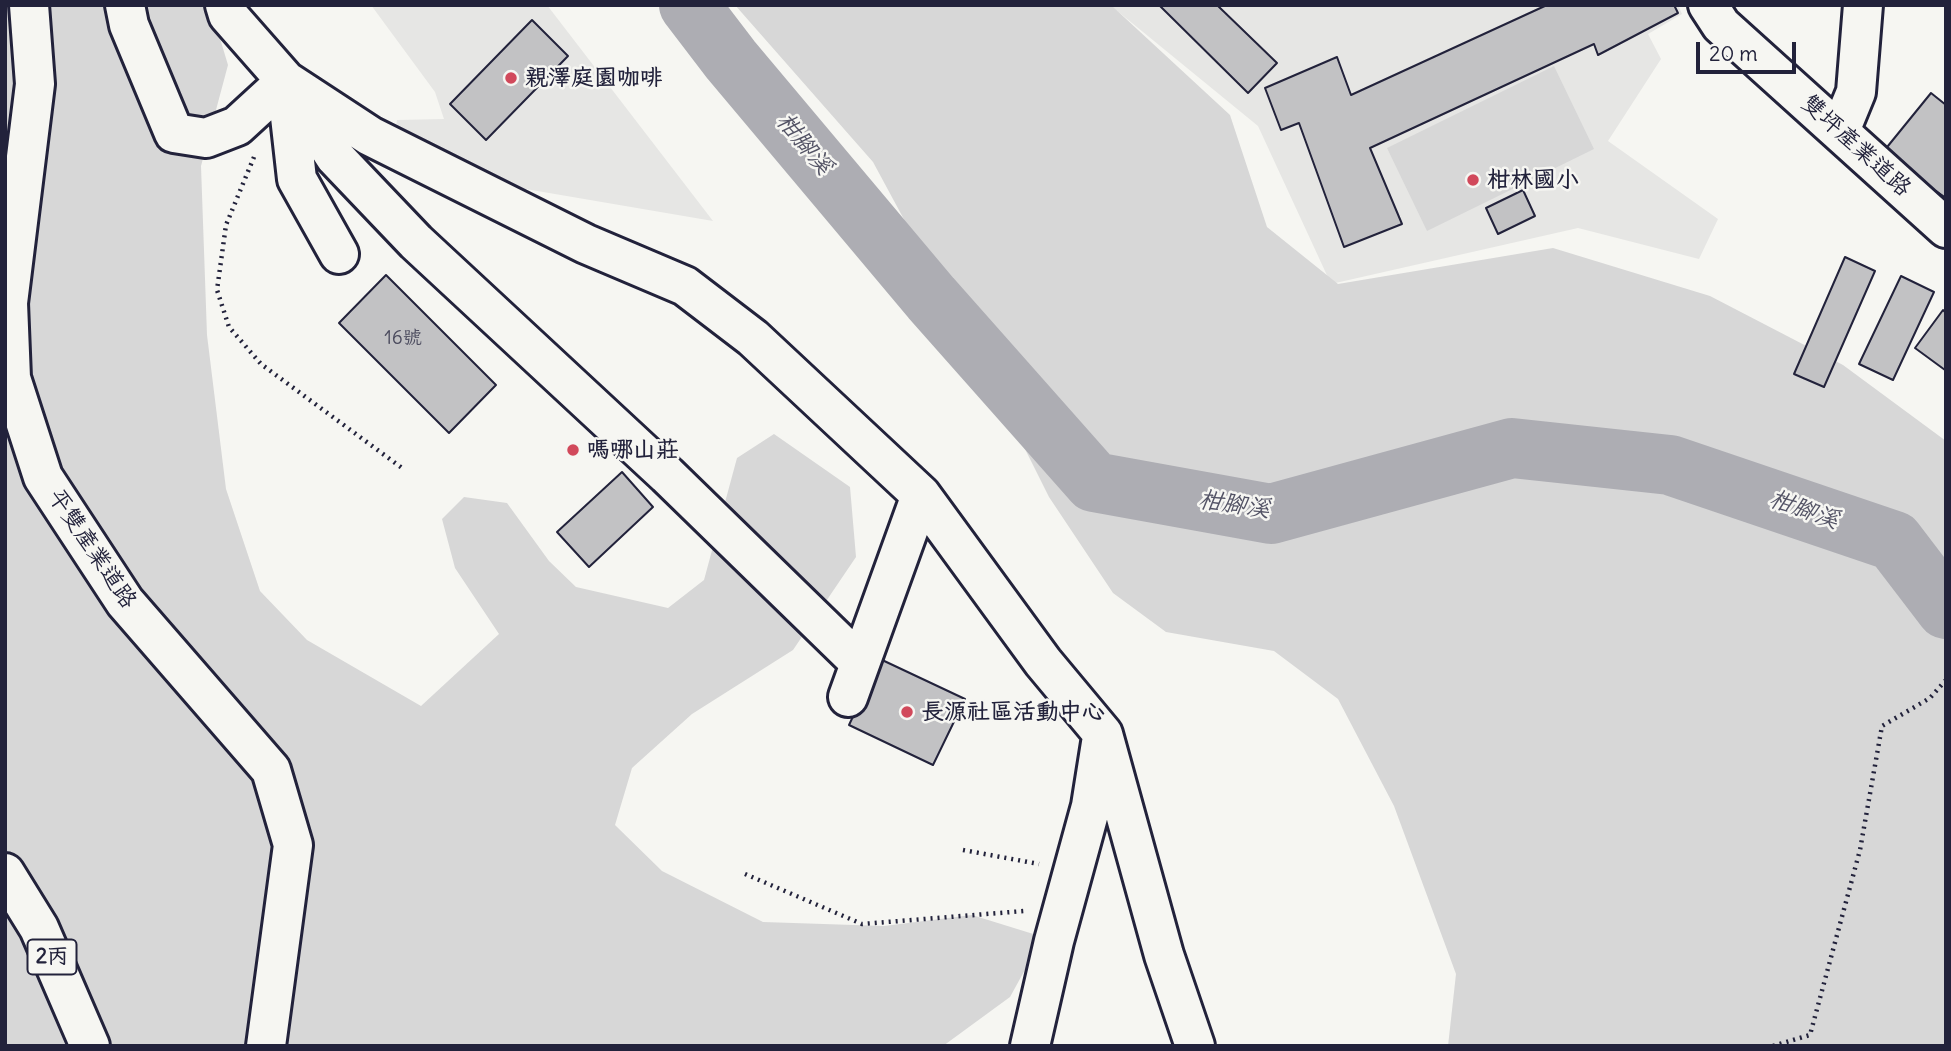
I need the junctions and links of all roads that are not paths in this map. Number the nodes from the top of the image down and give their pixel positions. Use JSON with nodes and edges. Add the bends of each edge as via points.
{"nodes":[{"id":1,"x":29,"y":5,"type":"edge"},
{"id":2,"x":125,"y":5,"type":"edge"},
{"id":3,"x":225,"y":5,"type":"edge"},
{"id":4,"x":1708,"y":5,"type":"edge"},
{"id":5,"x":1863,"y":5,"type":"edge"},
{"id":6,"x":286,"y":81,"type":"junction"},
{"id":7,"x":1840,"y":131,"type":"junction"},
{"id":8,"x":1946,"y":228,"type":"edge"},
{"id":9,"x":339,"y":254,"type":"dead end"},
{"id":10,"x":921,"y":495,"type":"junction"},
{"id":11,"x":1103,"y":734,"type":"junction"},
{"id":12,"x":5,"y":873,"type":"edge"},
{"id":13,"x":90,"y":1046,"type":"edge"},
{"id":14,"x":266,"y":1046,"type":"edge"},
{"id":15,"x":1030,"y":1046,"type":"edge"},
{"id":16,"x":1195,"y":1046,"type":"edge"}],
"edges":[{"from":1,"to":14,"type":"street","name":"平雙產業道路","via":[[35,84],[8,303],[11,378],[43,477],[125,602],[271,770],[293,845]]},
{"from":2,"to":6,"type":"street","via":[[174,133],[206,138],[237,126]]},
{"from":3,"to":6,"type":"street","via":[[228,15]]},
{"from":4,"to":7,"type":"street","name":"雙坪產業道路","via":[[1721,25]]},
{"from":5,"to":7,"type":"street","via":[[1856,92]]},
{"from":6,"to":9,"type":"street","via":[[297,179]]},
{"from":6,"to":10,"type":"street","via":[[370,136],[586,244],[685,286],[753,338]]},
{"from":6,"to":10,"type":"street","via":[[335,157],[416,242],[667,475],[854,680]]},
{"from":7,"to":8,"type":"street","name":"雙坪產業道路"},
{"from":10,"to":11,"type":"street","via":[[1043,662]]},
{"from":11,"to":15,"type":"street","via":[[1091,806]]},
{"from":11,"to":16,"type":"street","via":[[1164,955]]},
{"from":12,"to":13,"type":"street","number":"2丙","via":[[39,928]]}]}
